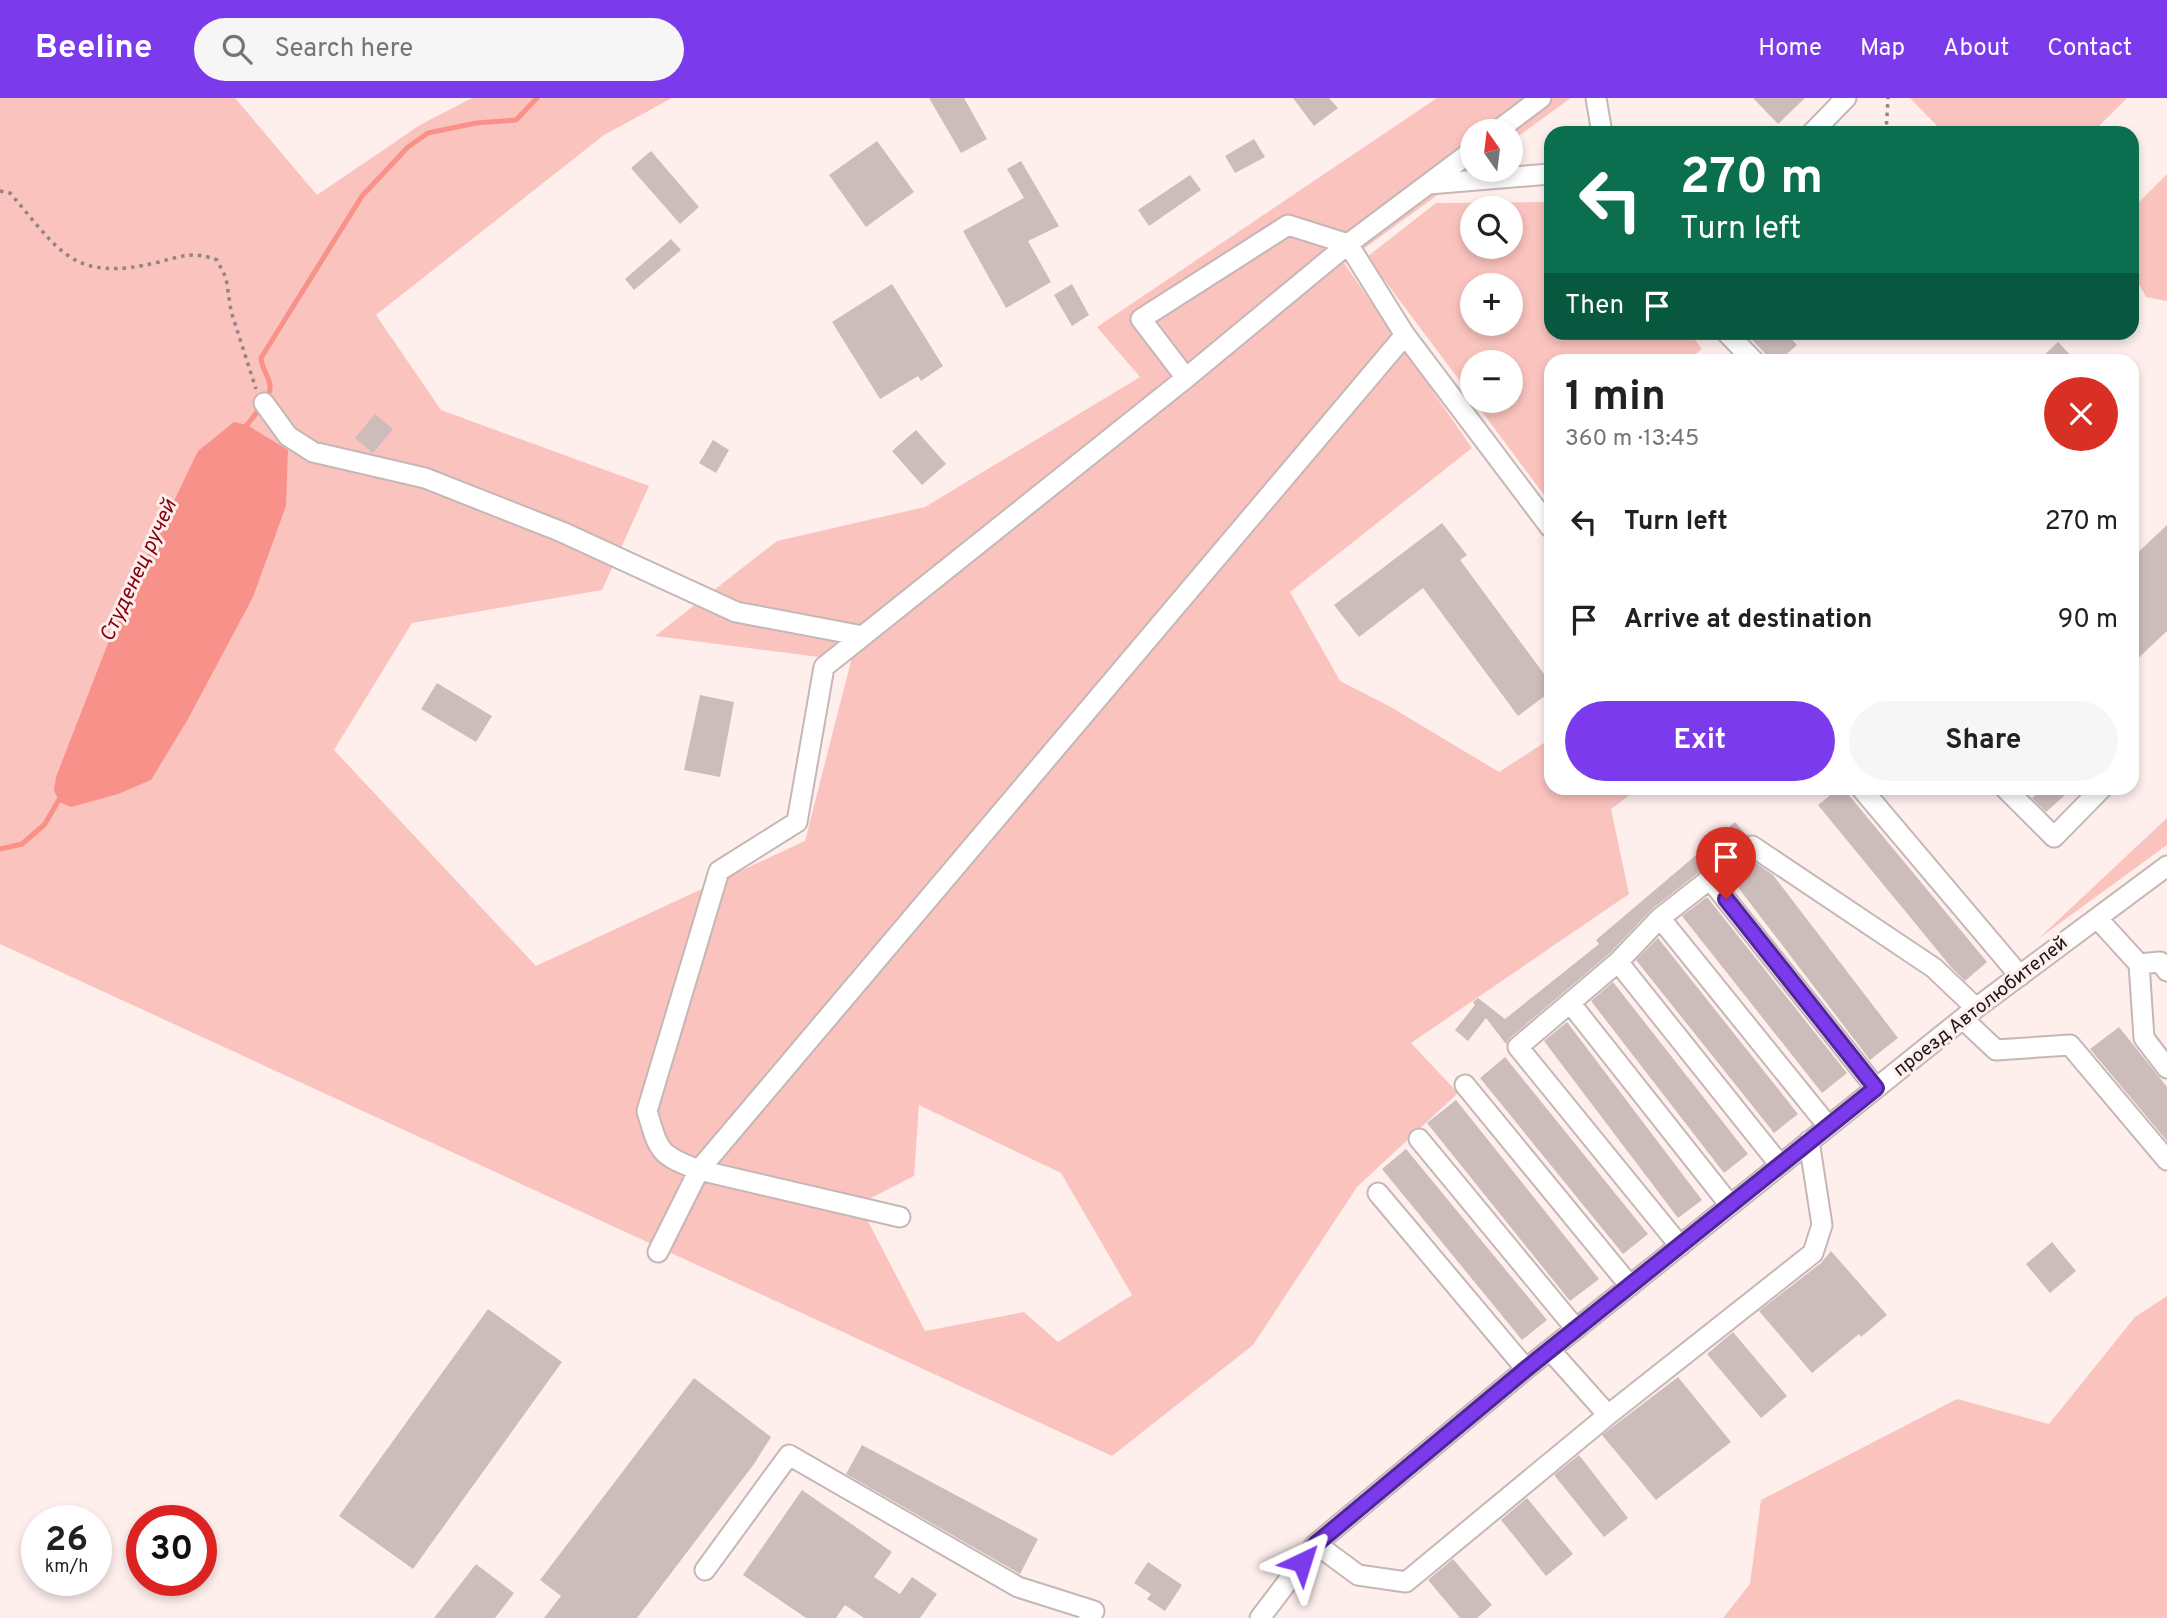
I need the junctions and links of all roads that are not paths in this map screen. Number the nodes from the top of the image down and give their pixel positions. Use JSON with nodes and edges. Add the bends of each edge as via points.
{"nodes":[{"id":1,"x":1541,"y":98,"type":"edge"},
{"id":2,"x":1596,"y":98,"type":"edge"},
{"id":3,"x":1846,"y":98,"type":"edge"},
{"id":4,"x":1513,"y":119,"type":"edge"},
{"id":5,"x":1601,"y":126,"type":"edge"},
{"id":6,"x":1819,"y":126,"type":"edge"},
{"id":7,"x":1460,"y":159,"type":"edge"},
{"id":8,"x":1544,"y":174,"type":"edge"},
{"id":9,"x":1427,"y":184,"type":"junction"},
{"id":10,"x":1348,"y":244,"type":"junction"},
{"id":11,"x":1405,"y":335,"type":"junction"},
{"id":12,"x":1733,"y":340,"type":"edge"},
{"id":13,"x":1746,"y":354,"type":"edge"},
{"id":14,"x":1186,"y":379,"type":"junction"},
{"id":15,"x":264,"y":403,"type":"road end"},
{"id":16,"x":1544,"y":519,"type":"edge"},
{"id":17,"x":863,"y":636,"type":"junction"},
{"id":18,"x":1867,"y":795,"type":"edge"},
{"id":19,"x":2012,"y":795,"type":"edge"},
{"id":20,"x":2095,"y":795,"type":"edge"},
{"id":21,"x":2167,"y":866,"type":"edge"},
{"id":22,"x":1709,"y":878,"type":"junction"},
{"id":23,"x":1660,"y":918,"type":"junction"},
{"id":24,"x":2097,"y":918,"type":"junction"},
{"id":25,"x":1618,"y":962,"type":"junction"},
{"id":26,"x":2138,"y":964,"type":"junction"},
{"id":27,"x":2167,"y":971,"type":"edge"},
{"id":28,"x":2020,"y":975,"type":"junction"},
{"id":29,"x":1571,"y":1004,"type":"junction"},
{"id":30,"x":1969,"y":1014,"type":"junction"},
{"id":31,"x":2167,"y":1068,"type":"edge"},
{"id":32,"x":1465,"y":1085,"type":"dead end"},
{"id":33,"x":1876,"y":1088,"type":"junction"},
{"id":34,"x":1828,"y":1126,"type":"junction"},
{"id":35,"x":1419,"y":1139,"type":"dead end"},
{"id":36,"x":1809,"y":1141,"type":"junction"},
{"id":37,"x":2167,"y":1160,"type":"edge"},
{"id":38,"x":1780,"y":1165,"type":"junction"},
{"id":39,"x":699,"y":1170,"type":"junction"},
{"id":40,"x":1378,"y":1192,"type":"dead end"},
{"id":41,"x":1730,"y":1205,"type":"junction"},
{"id":42,"x":900,"y":1217,"type":"dead end"},
{"id":43,"x":1680,"y":1246,"type":"junction"},
{"id":44,"x":658,"y":1252,"type":"dead end"},
{"id":45,"x":1630,"y":1286,"type":"junction"},
{"id":46,"x":1576,"y":1329,"type":"junction"},
{"id":47,"x":1550,"y":1350,"type":"junction"},
{"id":48,"x":1526,"y":1369,"type":"junction"},
{"id":49,"x":1608,"y":1415,"type":"junction"},
{"id":50,"x":1316,"y":1544,"type":"junction"},
{"id":51,"x":705,"y":1570,"type":"dead end"},
{"id":52,"x":1096,"y":1616,"type":"edge"},
{"id":53,"x":1260,"y":1618,"type":"edge"}],
"edges":[{"from":1,"to":4,"type":"street"},
{"from":2,"to":5,"type":"street"},
{"from":3,"to":6,"type":"street"},
{"from":7,"to":9,"type":"street"},
{"from":8,"to":9,"type":"street"},
{"from":9,"to":10,"type":"street"},
{"from":10,"to":11,"type":"street"},
{"from":10,"to":14,"type":"street"},
{"from":10,"to":14,"type":"street","via":[[1288,225],[1141,319]]},
{"from":11,"to":16,"type":"street"},
{"from":11,"to":39,"type":"street"},
{"from":12,"to":13,"type":"street"},
{"from":14,"to":17,"type":"street"},
{"from":15,"to":17,"type":"street","via":[[288,436],[313,452],[425,478],[562,532],[736,612]]},
{"from":17,"to":39,"type":"street","via":[[824,667],[797,822],[719,871],[715,884],[647,1111],[657,1144],[672,1160]]},
{"from":18,"to":28,"type":"street"},
{"from":19,"to":20,"type":"street","via":[[2054,837]]},
{"from":21,"to":24,"type":"street","name":"проезд Автолюбителей"},
{"from":22,"to":23,"type":"street"},
{"from":22,"to":30,"type":"street","via":[[1752,846],[1934,968]]},
{"from":22,"to":33,"type":"street"},
{"from":23,"to":25,"type":"street"},
{"from":23,"to":34,"type":"street"},
{"from":24,"to":26,"type":"street"},
{"from":24,"to":28,"type":"street","name":"проезд Автолюбителей"},
{"from":25,"to":29,"type":"street"},
{"from":25,"to":38,"type":"street"},
{"from":26,"to":27,"type":"street","via":[[2160,962]]},
{"from":26,"to":31,"type":"street","via":[[2144,1038]]},
{"from":28,"to":30,"type":"street","name":"проезд Автолюбителей"},
{"from":29,"to":41,"type":"street"},
{"from":29,"to":43,"type":"street","via":[[1518,1047]]},
{"from":30,"to":33,"type":"street","name":"проезд Автолюбителей"},
{"from":30,"to":37,"type":"street","via":[[1996,1050],[2070,1045]]},
{"from":32,"to":45,"type":"street"},
{"from":33,"to":34,"type":"street","name":"проезд Автолюбителей"},
{"from":34,"to":36,"type":"street","name":"проезд Автолюбителей"},
{"from":35,"to":46,"type":"street"},
{"from":36,"to":38,"type":"street","name":"проезд Автолюбителей"},
{"from":36,"to":49,"type":"street","via":[[1822,1225],[1813,1252]]},
{"from":38,"to":41,"type":"street","name":"проезд Автолюбителей"},
{"from":39,"to":42,"type":"street"},
{"from":39,"to":44,"type":"street"},
{"from":40,"to":48,"type":"street"},
{"from":41,"to":43,"type":"street","name":"проезд Автолюбителей"},
{"from":43,"to":45,"type":"street","name":"проезд Автолюбителей"},
{"from":45,"to":46,"type":"street","name":"проезд Автолюбителей"},
{"from":46,"to":47,"type":"street","name":"проезд Автолюбителей"},
{"from":47,"to":48,"type":"street","name":"проезд Автолюбителей"},
{"from":47,"to":49,"type":"street"},
{"from":48,"to":50,"type":"street","name":"проезд Автолюбителей"},
{"from":49,"to":50,"type":"street","via":[[1406,1582],[1358,1575]]},
{"from":50,"to":53,"type":"street","name":"проезд Автолюбителей"},
{"from":51,"to":52,"type":"street","via":[[789,1455],[1018,1587]]}]}
